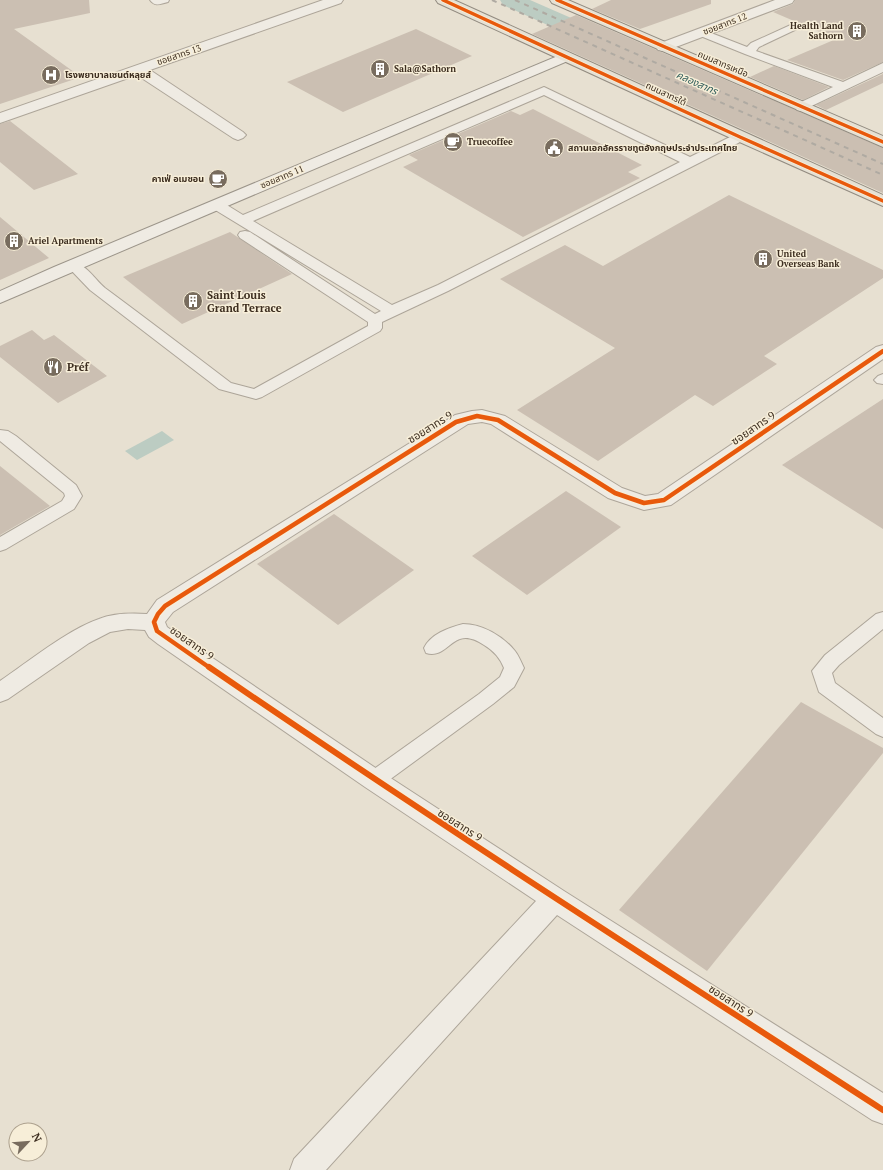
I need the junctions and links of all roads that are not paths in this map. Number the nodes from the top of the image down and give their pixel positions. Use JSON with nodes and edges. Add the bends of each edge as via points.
{"nodes":[{"id":1,"x":155,"y":0,"type":"edge"},
{"id":2,"x":164,"y":0,"type":"edge"},
{"id":3,"x":336,"y":0,"type":"edge"},
{"id":4,"x":443,"y":0,"type":"edge"},
{"id":5,"x":556,"y":0,"type":"edge"},
{"id":6,"x":787,"y":0,"type":"edge"},
{"id":7,"x":794,"y":26,"type":"dead end"},
{"id":8,"x":702,"y":32,"type":"junction"},
{"id":9,"x":663,"y":47,"type":"junction"},
{"id":10,"x":749,"y":52,"type":"junction"},
{"id":11,"x":566,"y":57,"type":"junction"},
{"id":12,"x":883,"y":67,"type":"edge"},
{"id":13,"x":138,"y":70,"type":"junction"},
{"id":14,"x":843,"y":86,"type":"junction"},
{"id":15,"x":801,"y":107,"type":"junction"},
{"id":16,"x":0,"y":118,"type":"edge"},
{"id":17,"x":238,"y":135,"type":"dead end"},
{"id":18,"x":740,"y":137,"type":"junction"},
{"id":19,"x":883,"y":142,"type":"edge"},
{"id":20,"x":690,"y":162,"type":"junction"},
{"id":21,"x":883,"y":201,"type":"edge"},
{"id":22,"x":211,"y":207,"type":"junction"},
{"id":23,"x":244,"y":220,"type":"junction"},
{"id":24,"x":74,"y":266,"type":"junction"},
{"id":25,"x":0,"y":298,"type":"edge"},
{"id":26,"x":391,"y":311,"type":"junction"},
{"id":27,"x":376,"y":320,"type":"junction"},
{"id":28,"x":883,"y":351,"type":"edge"},
{"id":29,"x":0,"y":435,"type":"edge"},
{"id":30,"x":0,"y":545,"type":"edge"},
{"id":31,"x":883,"y":619,"type":"edge"},
{"id":32,"x":154,"y":622,"type":"junction"},
{"id":33,"x":433,"y":648,"type":"dead end"},
{"id":34,"x":0,"y":693,"type":"edge"},
{"id":35,"x":883,"y":729,"type":"edge"},
{"id":36,"x":374,"y":780,"type":"junction"},
{"id":37,"x":555,"y":899,"type":"junction"},
{"id":38,"x":883,"y":1110,"type":"edge"},
{"id":39,"x":305,"y":1170,"type":"edge"}],
"edges":[{"from":1,"to":2,"type":"lane"},
{"from":3,"to":13,"type":"street","name":"ซอยสาทร 13"},
{"from":4,"to":11,"type":"main road","name":"ถนนสาทรใต้"},
{"from":5,"to":9,"type":"main road","name":"ถนนสาทรเหนือ"},
{"from":6,"to":8,"type":"street","name":"ซอยสาทร 12"},
{"from":7,"to":10,"type":"lane","via":[[755,45]]},
{"from":8,"to":9,"type":"street","name":"ซอยสาทร 12"},
{"from":8,"to":10,"type":"lane"},
{"from":9,"to":15,"type":"main road","name":"ถนนสาทรเหนือ"},
{"from":10,"to":14,"type":"lane"},
{"from":11,"to":18,"type":"main road","name":"ถนนสาทรใต้"},
{"from":11,"to":22,"type":"street","name":"ซอยสาทร 11"},
{"from":12,"to":14,"type":"lane"},
{"from":13,"to":16,"type":"street","name":"ซอยสาทร 13"},
{"from":13,"to":17,"type":"street"},
{"from":14,"to":15,"type":"lane"},
{"from":15,"to":19,"type":"main road","name":"ถนนสาทรเหนือ"},
{"from":18,"to":20,"type":"lane"},
{"from":18,"to":21,"type":"main road","name":"ถนนสาทรใต้"},
{"from":20,"to":23,"type":"lane","via":[[544,91]]},
{"from":20,"to":26,"type":"lane","via":[[442,288]]},
{"from":22,"to":23,"type":"lane"},
{"from":22,"to":24,"type":"street","name":"ซอยสาทร 11"},
{"from":22,"to":27,"type":"lane"},
{"from":23,"to":26,"type":"lane"},
{"from":24,"to":25,"type":"street","name":"ซอยสาทร 11"},
{"from":24,"to":27,"type":"lane","via":[[95,287],[226,386],[256,394],[375,328]]},
{"from":26,"to":27,"type":"lane"},
{"from":28,"to":32,"type":"street","name":"ซอยสาทร 9","via":[[664,500],[644,503],[615,493],[498,420],[486,415],[466,417],[165,606]]},
{"from":29,"to":30,"type":"lane","via":[[10,440],[70,489],[74,496],[68,505]]},
{"from":31,"to":35,"type":"lane","via":[[822,671],[826,687]]},
{"from":32,"to":34,"type":"street","via":[[128,621],[105,625],[81,637]]},
{"from":32,"to":36,"type":"street","name":"ซอยสาทร 9","via":[[157,631],[166,638]]},
{"from":33,"to":36,"type":"lane","via":[[446,637],[464,631],[475,633],[493,642],[508,654],[514,668],[507,682],[486,700]]},
{"from":36,"to":37,"type":"street","name":"ซอยสาทร 9"},
{"from":37,"to":38,"type":"street","name":"ซอยสาทร 9"},
{"from":37,"to":39,"type":"street"}]}
